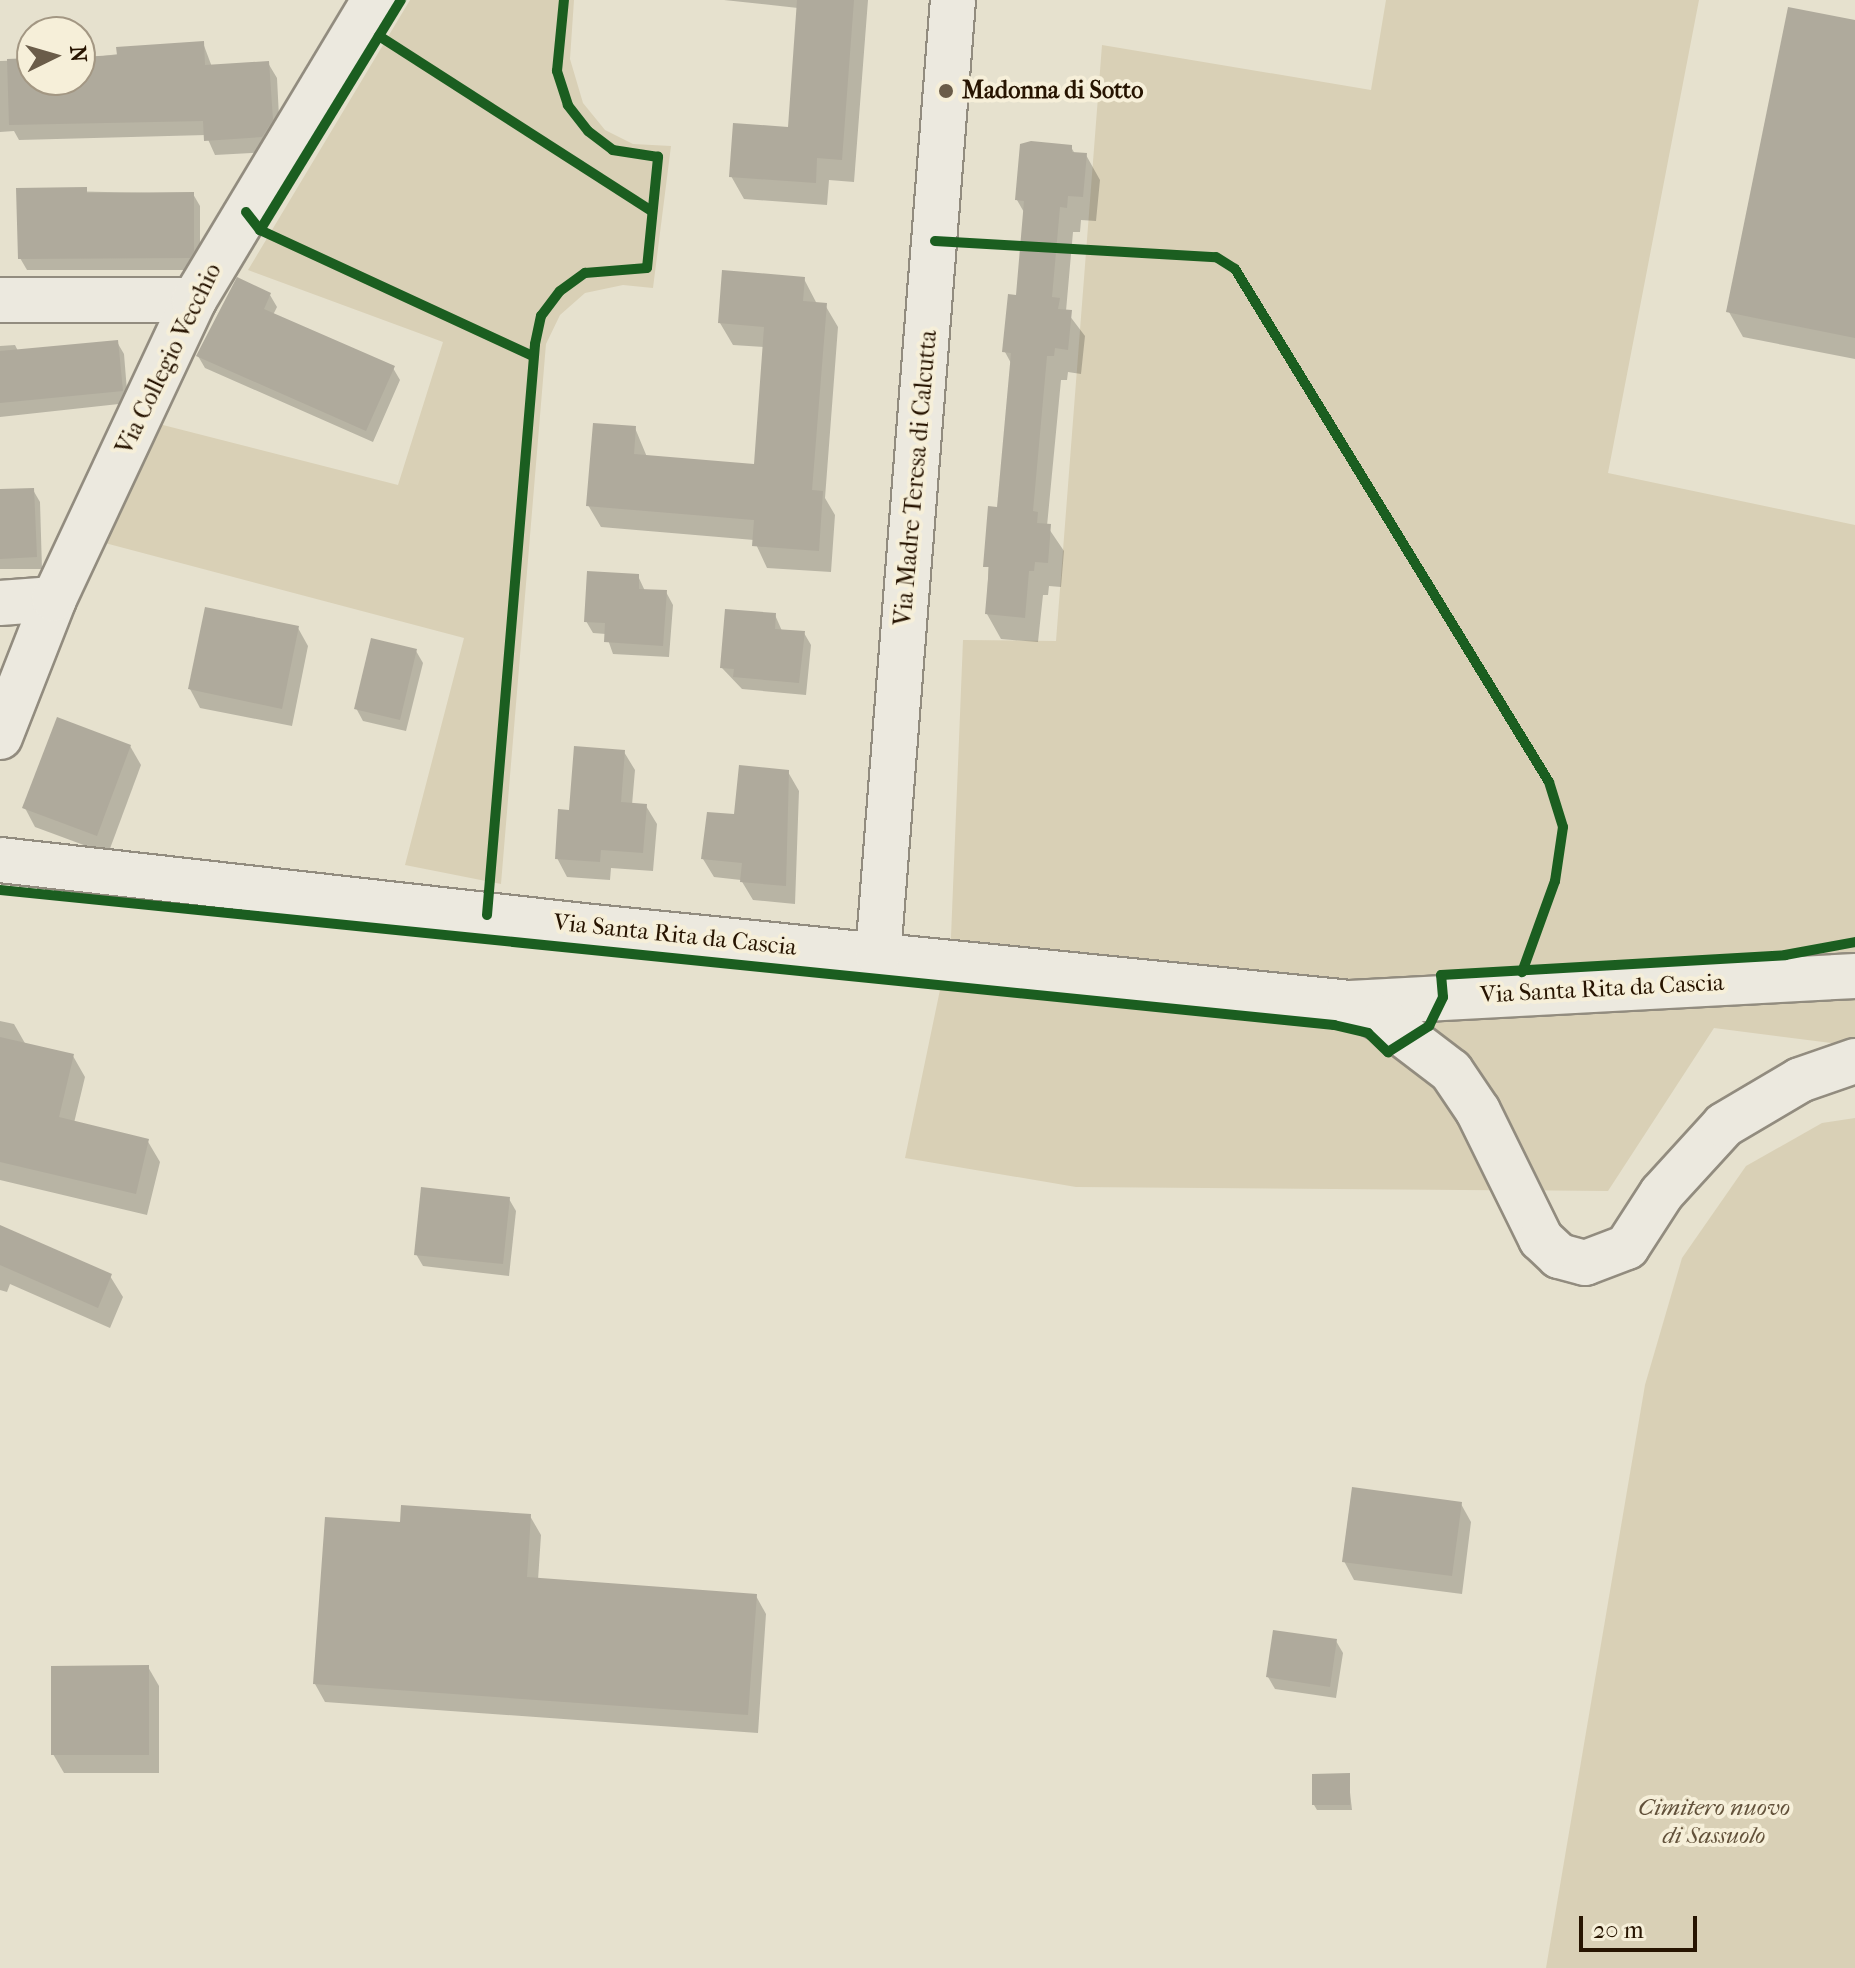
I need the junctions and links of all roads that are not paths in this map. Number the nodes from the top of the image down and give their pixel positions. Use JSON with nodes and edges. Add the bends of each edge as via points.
{"nodes":[{"id":1,"x":374,"y":0,"type":"edge"},
{"id":2,"x":953,"y":0,"type":"edge"},
{"id":3,"x":0,"y":300,"type":"edge"},
{"id":4,"x":194,"y":300,"type":"junction"},
{"id":5,"x":54,"y":599,"type":"junction"},
{"id":6,"x":0,"y":603,"type":"edge"},
{"id":7,"x":0,"y":737,"type":"edge"},
{"id":8,"x":0,"y":860,"type":"edge"},
{"id":9,"x":878,"y":955,"type":"junction"},
{"id":10,"x":1855,"y":976,"type":"edge"},
{"id":11,"x":1350,"y":1003,"type":"junction"},
{"id":12,"x":1855,"y":1061,"type":"edge"}],
"edges":[{"from":1,"to":4,"type":"street","name":"Via Collegio Vecchio"},
{"from":2,"to":9,"type":"street","name":"Via Madre Teresa di Calcutta"},
{"from":3,"to":4,"type":"street"},
{"from":4,"to":5,"type":"street","name":"Via Collegio Vecchio"},
{"from":5,"to":6,"type":"street"},
{"from":5,"to":7,"type":"street","name":"Via Collegio Vecchio"},
{"from":8,"to":9,"type":"street","name":"Via Santa Rita da Cascia"},
{"from":9,"to":11,"type":"street","name":"Via Santa Rita da Cascia"},
{"from":10,"to":11,"type":"street","name":"Via Santa Rita da Cascia"},
{"from":11,"to":12,"type":"street","name":"Via Santa Rita da Cascia","via":[[1384,1020],[1451,1071],[1478,1111],[1541,1239],[1559,1256],[1585,1263],[1627,1247],[1662,1193],[1724,1125],[1800,1080]]}]}
